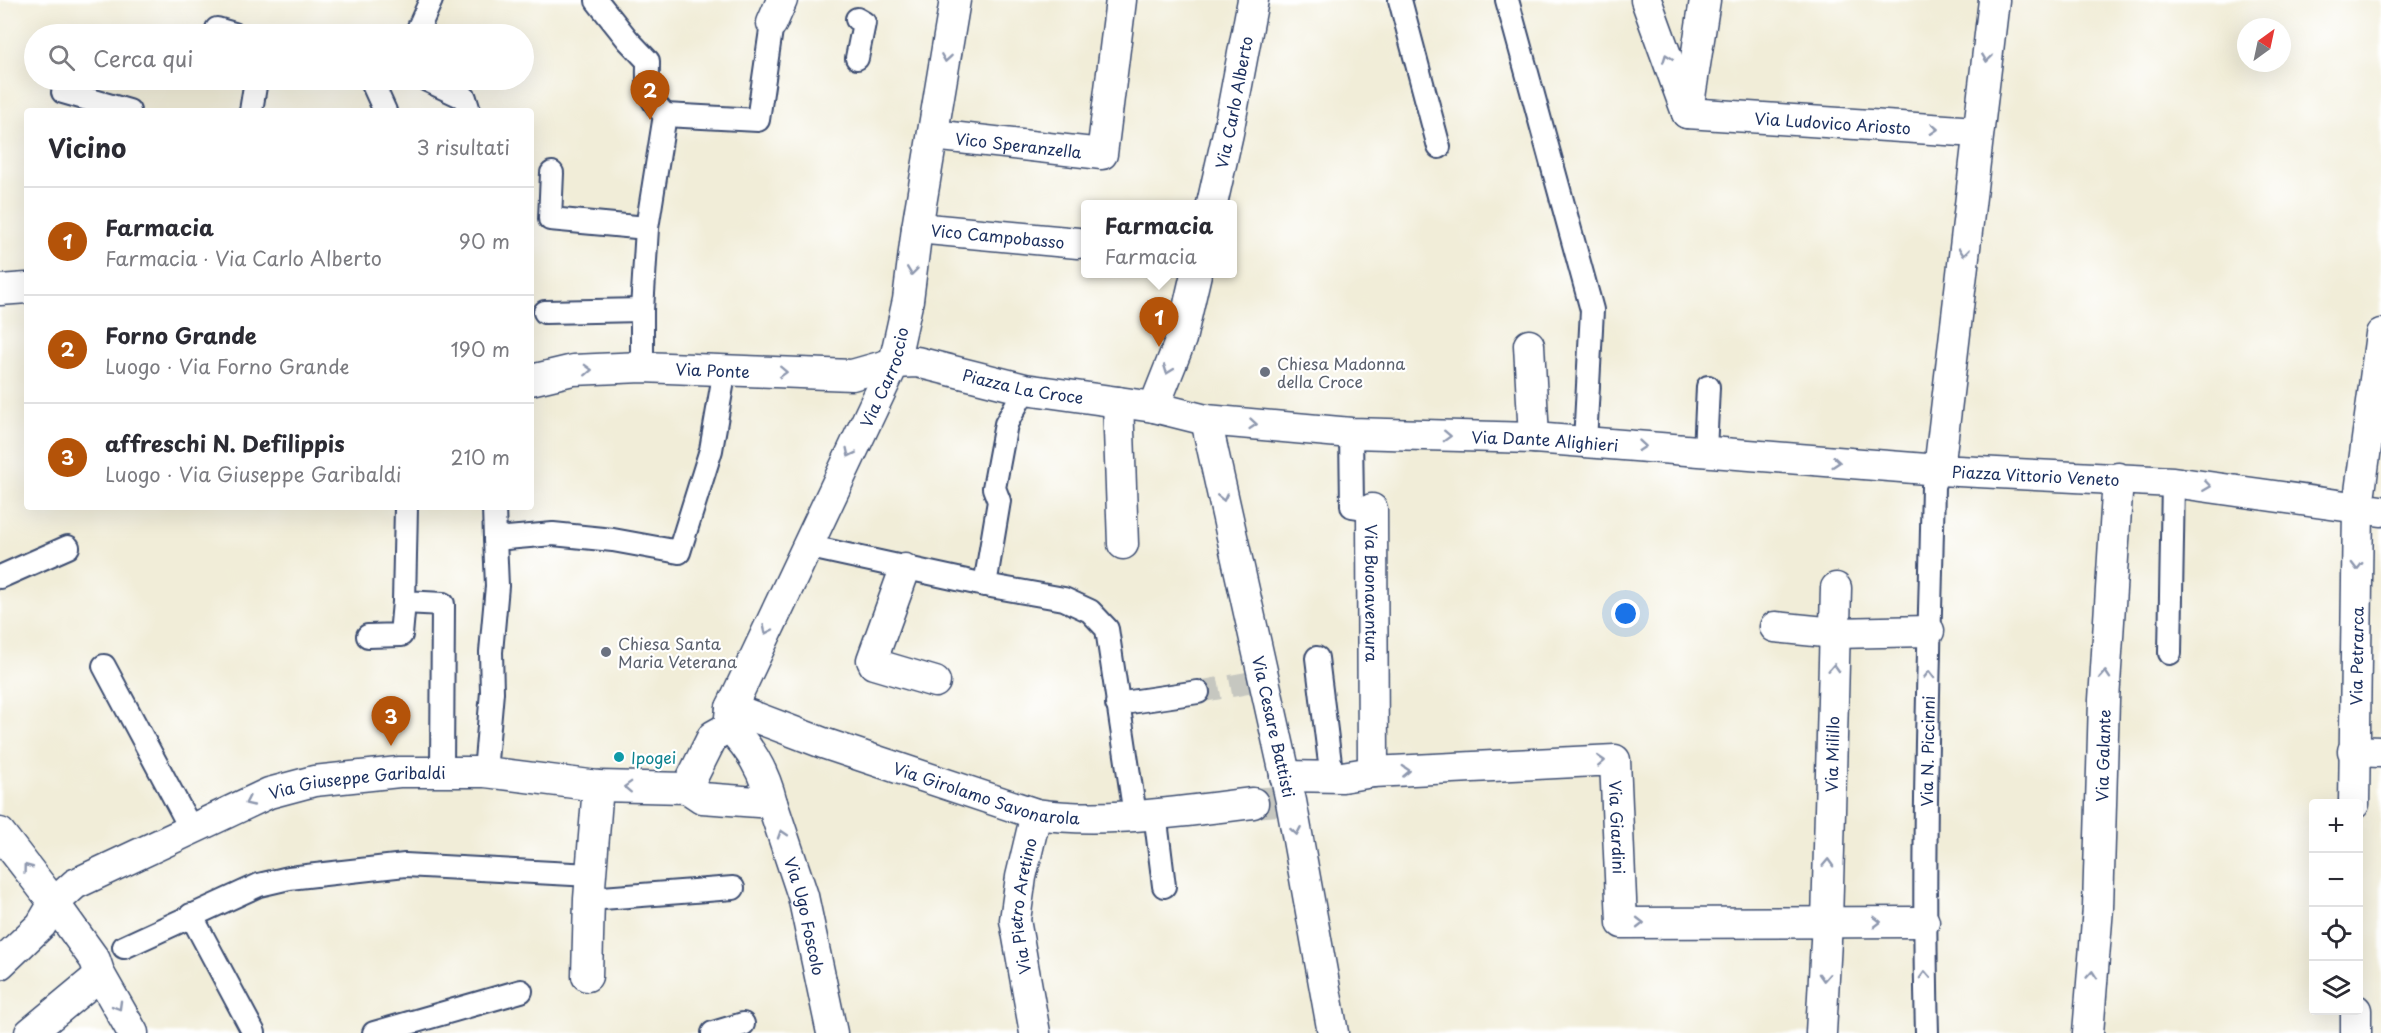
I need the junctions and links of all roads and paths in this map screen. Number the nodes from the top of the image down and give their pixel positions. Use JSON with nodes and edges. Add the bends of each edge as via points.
{"nodes":[{"id":1,"x":431,"y":0,"type":"edge"},
{"id":2,"x":597,"y":0,"type":"edge"},
{"id":3,"x":956,"y":0,"type":"edge"},
{"id":4,"x":1120,"y":0,"type":"edge"},
{"id":5,"x":1253,"y":0,"type":"edge"},
{"id":6,"x":1400,"y":0,"type":"edge"},
{"id":7,"x":1507,"y":0,"type":"edge"},
{"id":8,"x":1646,"y":0,"type":"edge"},
{"id":9,"x":1705,"y":0,"type":"edge"},
{"id":10,"x":1994,"y":0,"type":"edge"},
{"id":11,"x":777,"y":11,"type":"edge"},
{"id":12,"x":857,"y":19,"type":"dead end"},
{"id":13,"x":420,"y":24,"type":"edge"},
{"id":14,"x":857,"y":58,"type":"dead end"},
{"id":15,"x":254,"y":90,"type":"edge"},
{"id":16,"x":376,"y":90,"type":"edge"},
{"id":17,"x":448,"y":90,"type":"edge"},
{"id":18,"x":63,"y":92,"type":"dead end"},
{"id":19,"x":119,"y":108,"type":"edge"},
{"id":20,"x":251,"y":108,"type":"edge"},
{"id":21,"x":385,"y":108,"type":"edge"},
{"id":22,"x":468,"y":108,"type":"edge"},
{"id":23,"x":1687,"y":113,"type":"junction"},
{"id":24,"x":665,"y":115,"type":"junction"},
{"id":25,"x":1977,"y":132,"type":"junction"},
{"id":26,"x":933,"y":135,"type":"junction"},
{"id":27,"x":1439,"y":147,"type":"dead end"},
{"id":28,"x":552,"y":174,"type":"dead end"},
{"id":29,"x":1213,"y":200,"type":"edge"},
{"id":30,"x":647,"y":228,"type":"junction"},
{"id":31,"x":917,"y":228,"type":"junction"},
{"id":32,"x":1078,"y":243,"type":"dead end"},
{"id":33,"x":1195,"y":278,"type":"edge"},
{"id":34,"x":24,"y":288,"type":"edge"},
{"id":35,"x":0,"y":290,"type":"edge"},
{"id":36,"x":642,"y":310,"type":"junction"},
{"id":37,"x":545,"y":312,"type":"dead end"},
{"id":38,"x":2381,"y":334,"type":"edge"},
{"id":39,"x":1530,"y":345,"type":"dead end"},
{"id":40,"x":894,"y":363,"type":"junction"},
{"id":41,"x":642,"y":368,"type":"junction"},
{"id":42,"x":724,"y":369,"type":"junction"},
{"id":43,"x":534,"y":379,"type":"edge"},
{"id":44,"x":1708,"y":387,"type":"dead end"},
{"id":45,"x":1025,"y":389,"type":"junction"},
{"id":46,"x":1118,"y":402,"type":"junction"},
{"id":47,"x":1154,"y":407,"type":"junction"},
{"id":48,"x":1206,"y":420,"type":"junction"},
{"id":49,"x":1351,"y":433,"type":"junction"},
{"id":50,"x":1534,"y":438,"type":"junction"},
{"id":51,"x":1585,"y":442,"type":"junction"},
{"id":52,"x":1705,"y":451,"type":"junction"},
{"id":53,"x":1939,"y":470,"type":"junction"},
{"id":54,"x":2118,"y":478,"type":"junction"},
{"id":55,"x":2173,"y":482,"type":"junction"},
{"id":56,"x":1372,"y":508,"type":"joint"},
{"id":57,"x":2370,"y":509,"type":"edge"},
{"id":58,"x":406,"y":510,"type":"edge"},
{"id":59,"x":494,"y":510,"type":"edge"},
{"id":60,"x":495,"y":539,"type":"junction"},
{"id":61,"x":1123,"y":544,"type":"dead end"},
{"id":62,"x":806,"y":546,"type":"junction"},
{"id":63,"x":68,"y":547,"type":"dead end"},
{"id":64,"x":905,"y":569,"type":"junction"},
{"id":65,"x":0,"y":577,"type":"edge"},
{"id":66,"x":985,"y":585,"type":"junction"},
{"id":67,"x":1836,"y":588,"type":"dead end"},
{"id":68,"x":404,"y":602,"type":"junction"},
{"id":69,"x":1775,"y":627,"type":"dead end"},
{"id":70,"x":1929,"y":631,"type":"junction"},
{"id":71,"x":1835,"y":633,"type":"junction"},
{"id":72,"x":368,"y":636,"type":"dead end"},
{"id":73,"x":2170,"y":653,"type":"dead end"},
{"id":74,"x":1317,"y":658,"type":"dead end"},
{"id":75,"x":104,"y":666,"type":"dead end"},
{"id":76,"x":935,"y":682,"type":"dead end"},
{"id":77,"x":1198,"y":692,"type":"tunnel mouth"},
{"id":78,"x":1117,"y":704,"type":"junction"},
{"id":79,"x":730,"y":717,"type":"junction"},
{"id":80,"x":2367,"y":751,"type":"edge"},
{"id":81,"x":1331,"y":771,"type":"dead end"},
{"id":82,"x":442,"y":772,"type":"junction"},
{"id":83,"x":485,"y":772,"type":"junction"},
{"id":84,"x":1373,"y":772,"type":"junction"},
{"id":85,"x":598,"y":786,"type":"junction"},
{"id":86,"x":687,"y":789,"type":"junction"},
{"id":87,"x":1277,"y":795,"type":"junction"},
{"id":88,"x":2355,"y":799,"type":"edge"},
{"id":89,"x":772,"y":803,"type":"junction"},
{"id":90,"x":1036,"y":814,"type":"junction"},
{"id":91,"x":1145,"y":814,"type":"junction"},
{"id":92,"x":191,"y":828,"type":"junction"},
{"id":93,"x":0,"y":833,"type":"edge"},
{"id":94,"x":1164,"y":886,"type":"dead end"},
{"id":95,"x":590,"y":887,"type":"junction"},
{"id":96,"x":733,"y":888,"type":"dead end"},
{"id":97,"x":54,"y":903,"type":"junction"},
{"id":98,"x":191,"y":915,"type":"junction"},
{"id":99,"x":1827,"y":922,"type":"junction"},
{"id":100,"x":1924,"y":922,"type":"junction"},
{"id":101,"x":108,"y":959,"type":"junction"},
{"id":102,"x":0,"y":964,"type":"edge"},
{"id":103,"x":587,"y":976,"type":"dead end"},
{"id":104,"x":521,"y":991,"type":"dead end"},
{"id":105,"x":2356,"y":1015,"type":"edge"},
{"id":106,"x":742,"y":1024,"type":"dead end"},
{"id":107,"x":30,"y":1033,"type":"edge"},
{"id":108,"x":134,"y":1033,"type":"edge"},
{"id":109,"x":254,"y":1033,"type":"edge"},
{"id":110,"x":374,"y":1033,"type":"edge"},
{"id":111,"x":713,"y":1033,"type":"edge"},
{"id":112,"x":832,"y":1033,"type":"edge"},
{"id":113,"x":1035,"y":1033,"type":"edge"},
{"id":114,"x":1333,"y":1033,"type":"edge"},
{"id":115,"x":1821,"y":1033,"type":"edge"},
{"id":116,"x":1927,"y":1033,"type":"edge"},
{"id":117,"x":2088,"y":1033,"type":"edge"},
{"id":118,"x":2356,"y":1033,"type":"edge"}],
"edges":[{"from":1,"to":13,"type":"street"},
{"from":2,"to":24,"type":"street","via":[[648,61],[648,93]]},
{"from":3,"to":26,"type":"street","name":"Via Carroccio","one_way":true},
{"from":4,"to":26,"type":"street","name":"Vico Speranzella","via":[[1102,154]]},
{"from":5,"to":29,"type":"street","name":"Via Carlo Alberto"},
{"from":6,"to":27,"type":"street"},
{"from":7,"to":51,"type":"street","via":[[1592,310]]},
{"from":23,"to":8,"type":"street","one_way":true},
{"from":9,"to":23,"type":"street"},
{"from":10,"to":25,"type":"street","name":"Piazza Vittorio Veneto","one_way":true},
{"from":11,"to":24,"type":"street","via":[[758,120]]},
{"from":12,"to":14,"type":"street","via":[[864,23]]},
{"from":15,"to":20,"type":"street"},
{"from":16,"to":21,"type":"street"},
{"from":17,"to":22,"type":"street","via":[[465,98]]},
{"from":18,"to":19,"type":"street"},
{"from":23,"to":25,"type":"street","name":"Via Ludovico Ariosto","one_way":true},
{"from":24,"to":30,"type":"street"},
{"from":25,"to":53,"type":"street","name":"Piazza Vittorio Veneto","one_way":true},
{"from":26,"to":31,"type":"street","name":"Via Carroccio"},
{"from":28,"to":30,"type":"street","via":[[550,219]]},
{"from":30,"to":36,"type":"street"},
{"from":31,"to":32,"type":"street","name":"Vico Campobasso"},
{"from":31,"to":40,"type":"street","name":"Via Carroccio","one_way":true,"via":[[908,300]]},
{"from":33,"to":47,"type":"street","one_way":true,"via":[[1180,339]]},
{"from":34,"to":35,"type":"street"},
{"from":36,"to":37,"type":"street"},
{"from":36,"to":41,"type":"street"},
{"from":38,"to":57,"type":"street"},
{"from":39,"to":50,"type":"street"},
{"from":42,"to":40,"type":"street","name":"Via Ponte","one_way":true,"via":[[852,375]]},
{"from":40,"to":45,"type":"street","name":"Piazza La Croce","via":[[917,362]]},
{"from":40,"to":62,"type":"street","name":"Via Carroccio","one_way":true},
{"from":41,"to":42,"type":"street","name":"Via Ponte"},
{"from":43,"to":41,"type":"street","name":"Via Ponte","one_way":true,"via":[[573,370]]},
{"from":42,"to":60,"type":"street","via":[[711,450],[679,552],[553,534]]},
{"from":44,"to":52,"type":"street"},
{"from":45,"to":46,"type":"street","name":"Piazza La Croce"},
{"from":45,"to":66,"type":"street","via":[[1006,424],[994,488],[999,501]]},
{"from":46,"to":47,"type":"street","name":"Piazza La Croce"},
{"from":46,"to":61,"type":"street"},
{"from":47,"to":48,"type":"street","name":"Via Dante Alighieri"},
{"from":48,"to":49,"type":"street","name":"Via Dante Alighieri","one_way":true},
{"from":48,"to":87,"type":"street","name":"Via Cesare Battisti","one_way":true,"via":[[1259,680]]},
{"from":49,"to":50,"type":"street","name":"Via Dante Alighieri","one_way":true},
{"from":49,"to":56,"type":"street","name":"Via Buonaventura","via":[[1352,506]]},
{"from":50,"to":51,"type":"street","name":"Via Dante Alighieri"},
{"from":51,"to":52,"type":"street","name":"Via Dante Alighieri","one_way":true},
{"from":52,"to":53,"type":"street","name":"Via Dante Alighieri","one_way":true},
{"from":53,"to":54,"type":"street","name":"Piazza Vittorio Veneto"},
{"from":53,"to":70,"type":"street","name":"Via N. Piccinni","via":[[1933,486]]},
{"from":54,"to":55,"type":"street","name":"Piazza Vittorio Veneto"},
{"from":117,"to":54,"type":"street","name":"Via Galante","one_way":true,"via":[[2098,908],[2103,700]]},
{"from":55,"to":57,"type":"street","name":"Piazza Vittorio Veneto","one_way":true},
{"from":55,"to":73,"type":"street"},
{"from":56,"to":84,"type":"street","name":"Via Buonaventura"},
{"from":57,"to":80,"type":"street","name":"Via Petrarca","one_way":true},
{"from":58,"to":68,"type":"street"},
{"from":59,"to":60,"type":"street"},
{"from":60,"to":83,"type":"street","via":[[497,586]]},
{"from":62,"to":64,"type":"street"},
{"from":62,"to":79,"type":"street","name":"Via Carroccio","one_way":true},
{"from":63,"to":65,"type":"street"},
{"from":64,"to":66,"type":"street"},
{"from":64,"to":76,"type":"street","via":[[872,660],[874,664]]},
{"from":66,"to":78,"type":"street","via":[[1064,599],[1090,611],[1107,629]]},
{"from":67,"to":71,"type":"street","name":"Via Milillo"},
{"from":68,"to":72,"type":"street","via":[[401,635]]},
{"from":68,"to":82,"type":"street","via":[[443,604]]},
{"from":69,"to":71,"type":"street"},
{"from":70,"to":71,"type":"street"},
{"from":100,"to":70,"type":"street","name":"Via N. Piccinni","one_way":true},
{"from":99,"to":71,"type":"street","name":"Via Milillo","one_way":true},
{"from":74,"to":81,"type":"street"},
{"from":75,"to":92,"type":"street"},
{"from":77,"to":78,"type":"street"},
{"from":78,"to":91,"type":"street"},
{"from":79,"to":86,"type":"street","name":"Via Carroccio","via":[[713,736]]},
{"from":79,"to":89,"type":"street","via":[[767,784]]},
{"from":79,"to":90,"type":"street","name":"Via Girolamo Savonarola","via":[[823,743]]},
{"from":80,"to":88,"type":"street","name":"Via Petrarca"},
{"from":82,"to":83,"type":"street","name":"Via Giuseppe Garibaldi"},
{"from":82,"to":92,"type":"street","name":"Via Giuseppe Garibaldi","one_way":true,"via":[[399,772],[314,781],[269,793]]},
{"from":83,"to":85,"type":"street","name":"Via Giuseppe Garibaldi"},
{"from":84,"to":87,"type":"street","name":"Via Giardini"},
{"from":84,"to":99,"type":"street","name":"Via Giardini","one_way":true,"via":[[1615,760],[1622,923]]},
{"from":86,"to":85,"type":"street","name":"Via Giuseppe Garibaldi","one_way":true},
{"from":85,"to":95,"type":"street"},
{"from":86,"to":89,"type":"street","via":[[702,798]]},
{"from":87,"to":91,"type":"street","name":"Via Girolamo Savonarola"},
{"from":87,"to":114,"type":"street","name":"Via Cesare Battisti","one_way":true},
{"from":112,"to":89,"type":"street","name":"Via Ugo Foscolo","one_way":true,"via":[[803,896]]},
{"from":90,"to":91,"type":"street","name":"Via Girolamo Savonarola","via":[[1068,819]]},
{"from":90,"to":113,"type":"street","name":"Via Pietro Aretino","via":[[1015,921]]},
{"from":91,"to":94,"type":"street"},
{"from":92,"to":97,"type":"street","name":"Via Giuseppe Garibaldi","via":[[75,884]]},
{"from":97,"to":93,"type":"street","one_way":true},
{"from":95,"to":96,"type":"street"},
{"from":95,"to":98,"type":"street","via":[[405,866],[289,878],[259,885]]},
{"from":95,"to":103,"type":"street"},
{"from":97,"to":101,"type":"street"},
{"from":97,"to":102,"type":"street","name":"Via Giuseppe Garibaldi","via":[[41,925]]},
{"from":98,"to":101,"type":"street"},
{"from":98,"to":109,"type":"street"},
{"from":99,"to":100,"type":"street","name":"Via Giardini","one_way":true},
{"from":99,"to":115,"type":"street","name":"Via Milillo","one_way":true},
{"from":116,"to":100,"type":"street","name":"Via N. Piccinni","one_way":true},
{"from":101,"to":107,"type":"street"},
{"from":101,"to":108,"type":"street","one_way":true},
{"from":104,"to":110,"type":"street"},
{"from":105,"to":118,"type":"street"},
{"from":106,"to":111,"type":"street"}]}
